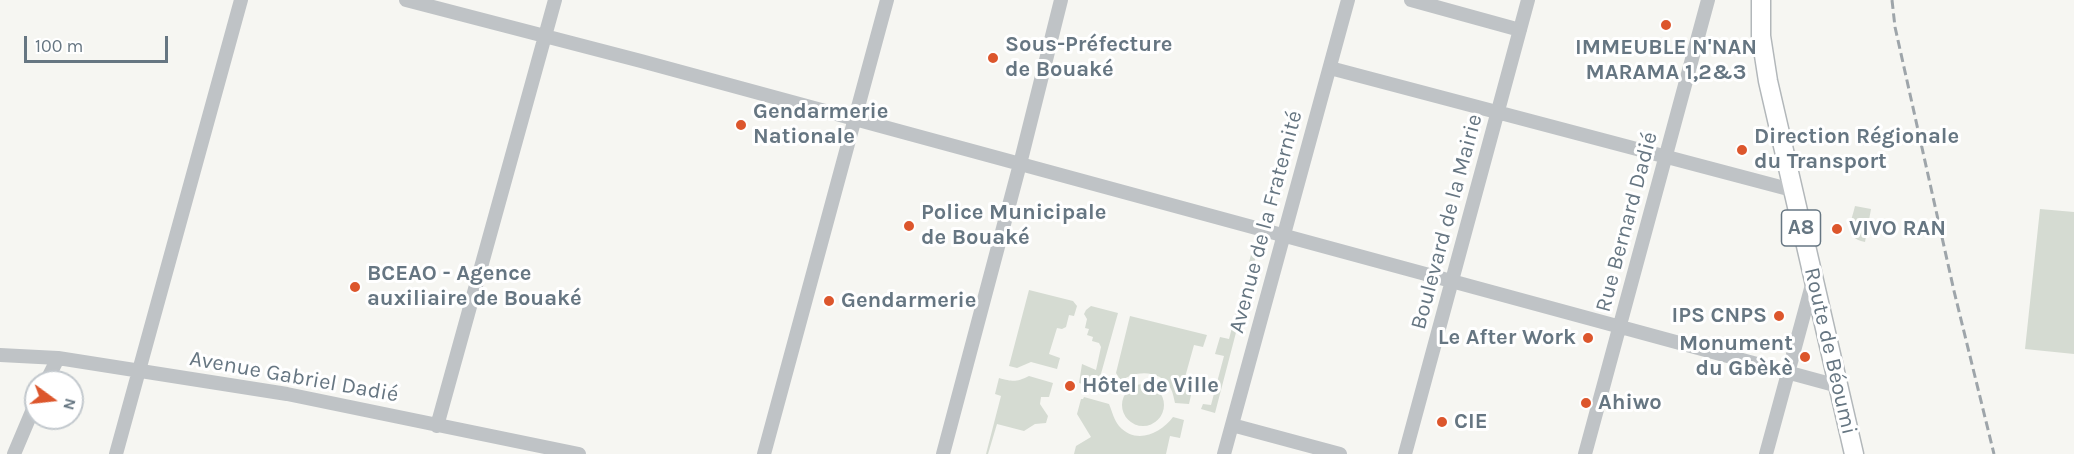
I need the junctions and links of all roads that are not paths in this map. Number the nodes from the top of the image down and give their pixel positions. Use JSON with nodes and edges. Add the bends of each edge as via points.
{"nodes":[{"id":1,"x":241,"y":0,"type":"edge"},
{"id":2,"x":406,"y":0,"type":"edge"},
{"id":3,"x":555,"y":0,"type":"edge"},
{"id":4,"x":887,"y":0,"type":"edge"},
{"id":5,"x":1060,"y":0,"type":"edge"},
{"id":6,"x":1348,"y":0,"type":"edge"},
{"id":7,"x":1411,"y":0,"type":"edge"},
{"id":8,"x":1469,"y":0,"type":"edge"},
{"id":9,"x":1528,"y":0,"type":"edge"},
{"id":10,"x":1708,"y":0,"type":"edge"},
{"id":11,"x":1761,"y":0,"type":"edge"},
{"id":12,"x":1465,"y":15,"type":"junction"},
{"id":13,"x":1520,"y":30,"type":"junction"},
{"id":14,"x":544,"y":38,"type":"junction"},
{"id":15,"x":1330,"y":68,"type":"junction"},
{"id":16,"x":1498,"y":112,"type":"junction"},
{"id":17,"x":855,"y":120,"type":"junction"},
{"id":18,"x":1666,"y":156,"type":"junction"},
{"id":19,"x":1020,"y":164,"type":"junction"},
{"id":20,"x":1792,"y":190,"type":"junction"},
{"id":21,"x":1284,"y":236,"type":"junction"},
{"id":22,"x":1813,"y":279,"type":"junction"},
{"id":23,"x":1453,"y":282,"type":"junction"},
{"id":24,"x":1621,"y":327,"type":"junction"},
{"id":25,"x":0,"y":355,"type":"edge"},
{"id":26,"x":58,"y":358,"type":"junction"},
{"id":27,"x":52,"y":370,"type":"edge"},
{"id":28,"x":139,"y":371,"type":"junction"},
{"id":29,"x":1788,"y":372,"type":"junction"},
{"id":30,"x":1838,"y":386,"type":"junction"},
{"id":31,"x":1232,"y":425,"type":"junction"},
{"id":32,"x":437,"y":426,"type":"junction"},
{"id":33,"x":24,"y":430,"type":"edge"},
{"id":34,"x":14,"y":454,"type":"edge"},
{"id":35,"x":116,"y":454,"type":"edge"},
{"id":36,"x":579,"y":454,"type":"edge"},
{"id":37,"x":764,"y":454,"type":"edge"},
{"id":38,"x":943,"y":454,"type":"edge"},
{"id":39,"x":1224,"y":454,"type":"edge"},
{"id":40,"x":1340,"y":454,"type":"edge"},
{"id":41,"x":1404,"y":454,"type":"edge"},
{"id":42,"x":1585,"y":454,"type":"edge"},
{"id":43,"x":1766,"y":454,"type":"edge"},
{"id":44,"x":1854,"y":454,"type":"edge"}],
"edges":[{"from":1,"to":28,"type":"street"},
{"from":2,"to":14,"type":"street"},
{"from":3,"to":14,"type":"street"},
{"from":4,"to":17,"type":"street"},
{"from":5,"to":19,"type":"street"},
{"from":6,"to":15,"type":"street","name":"Avenue de la Fraternité"},
{"from":7,"to":12,"type":"street"},
{"from":8,"to":12,"type":"street"},
{"from":9,"to":13,"type":"street","name":"Boulevard de la Mairie"},
{"from":10,"to":18,"type":"street","name":"Rue Bernard Dadié"},
{"from":11,"to":20,"type":"main road","name":"Route de Béoumi","number":"A8","via":[[1761,36],[1768,81]]},
{"from":12,"to":13,"type":"street"},
{"from":13,"to":16,"type":"street","name":"Boulevard de la Mairie"},
{"from":14,"to":17,"type":"street"},
{"from":14,"to":32,"type":"street"},
{"from":15,"to":16,"type":"street"},
{"from":15,"to":21,"type":"street","name":"Avenue de la Fraternité"},
{"from":16,"to":18,"type":"street"},
{"from":16,"to":23,"type":"street","name":"Boulevard de la Mairie"},
{"from":17,"to":19,"type":"street"},
{"from":17,"to":37,"type":"street"},
{"from":18,"to":20,"type":"street"},
{"from":18,"to":24,"type":"street","name":"Rue Bernard Dadié"},
{"from":19,"to":21,"type":"street"},
{"from":19,"to":38,"type":"street"},
{"from":20,"to":22,"type":"main road","name":"Route de Béoumi","number":"A8"},
{"from":21,"to":23,"type":"street"},
{"from":21,"to":31,"type":"street","name":"Avenue de la Fraternité"},
{"from":22,"to":29,"type":"street"},
{"from":22,"to":30,"type":"main road","name":"Route de Béoumi","number":"A8"},
{"from":23,"to":24,"type":"street"},
{"from":23,"to":41,"type":"street","name":"Boulevard de la Mairie"},
{"from":24,"to":29,"type":"street"},
{"from":24,"to":42,"type":"street","name":"Rue Bernard Dadié"},
{"from":25,"to":26,"type":"street","name":"Avenue Gabriel Dadié"},
{"from":26,"to":27,"type":"street"},
{"from":26,"to":28,"type":"street","name":"Avenue Gabriel Dadié"},
{"from":28,"to":32,"type":"street","name":"Avenue Gabriel Dadié","via":[[287,394]]},
{"from":28,"to":35,"type":"street"},
{"from":29,"to":30,"type":"street"},
{"from":29,"to":43,"type":"street"},
{"from":30,"to":44,"type":"main road","name":"Route de Béoumi","number":"A8"},
{"from":31,"to":39,"type":"street","name":"Avenue de la Fraternité"},
{"from":31,"to":40,"type":"street"},
{"from":32,"to":36,"type":"street","name":"Avenue Gabriel Dadié"},
{"from":33,"to":34,"type":"street"}]}
